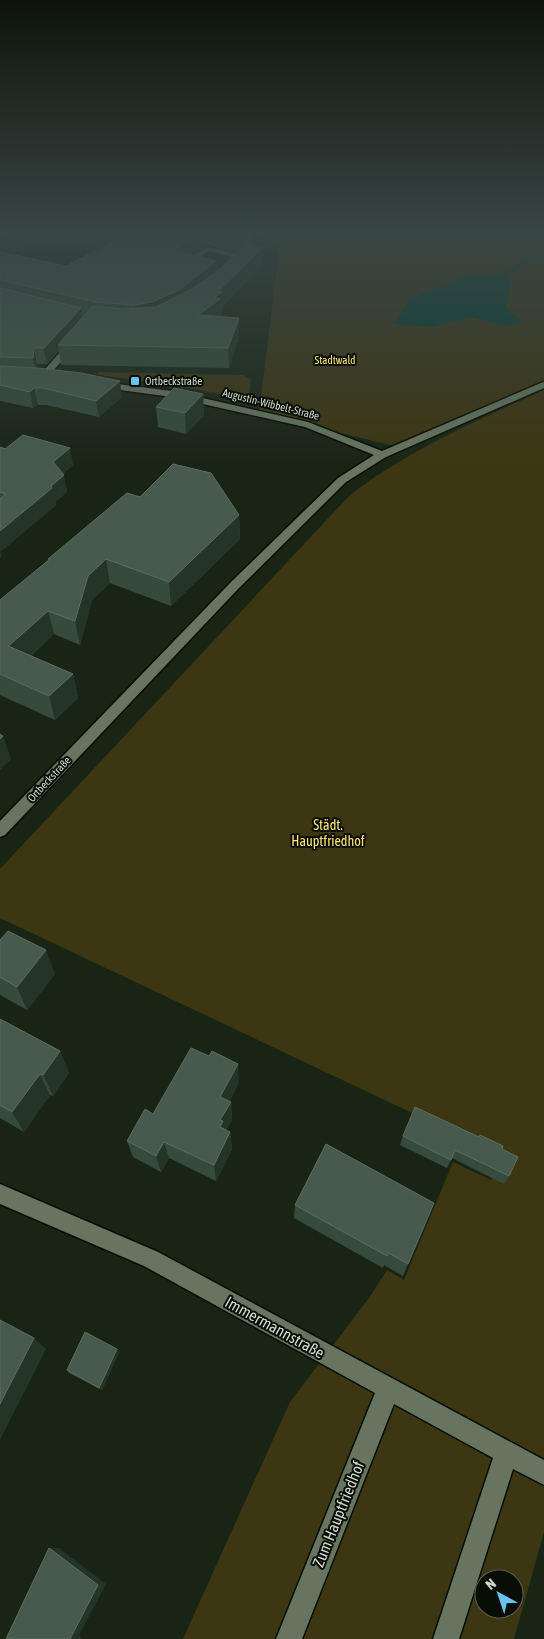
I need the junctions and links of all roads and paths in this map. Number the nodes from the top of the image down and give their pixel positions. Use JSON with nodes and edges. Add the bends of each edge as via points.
{"nodes":[{"id":1,"x":81,"y":334,"type":"edge"},
{"id":2,"x":41,"y":379,"type":"edge"},
{"id":3,"x":95,"y":384,"type":"edge"},
{"id":4,"x":544,"y":385,"type":"edge"},
{"id":5,"x":382,"y":455,"type":"junction"},
{"id":6,"x":0,"y":831,"type":"edge"},
{"id":7,"x":0,"y":1194,"type":"edge"},
{"id":8,"x":388,"y":1388,"type":"junction"},
{"id":9,"x":506,"y":1452,"type":"junction"},
{"id":10,"x":544,"y":1473,"type":"edge"},
{"id":11,"x":289,"y":1639,"type":"edge"},
{"id":12,"x":446,"y":1639,"type":"edge"}],
"edges":[{"from":1,"to":2,"type":"street"},
{"from":3,"to":5,"type":"street","name":"Augustin-Wibbelt-Straße","via":[[172,394],[308,425]]},
{"from":4,"to":5,"type":"street","name":"Ortbeckstraße"},
{"from":5,"to":6,"type":"street","name":"Ortbeckstraße","via":[[342,480],[293,526]]},
{"from":7,"to":8,"type":"street","name":"Immermannstraße","via":[[151,1259]]},
{"from":8,"to":9,"type":"street","name":"Immermannstraße"},
{"from":8,"to":11,"type":"street","name":"Zum Hauptfriedhof"},
{"from":9,"to":10,"type":"street","name":"Immermannstraße"},
{"from":9,"to":12,"type":"street"}]}
